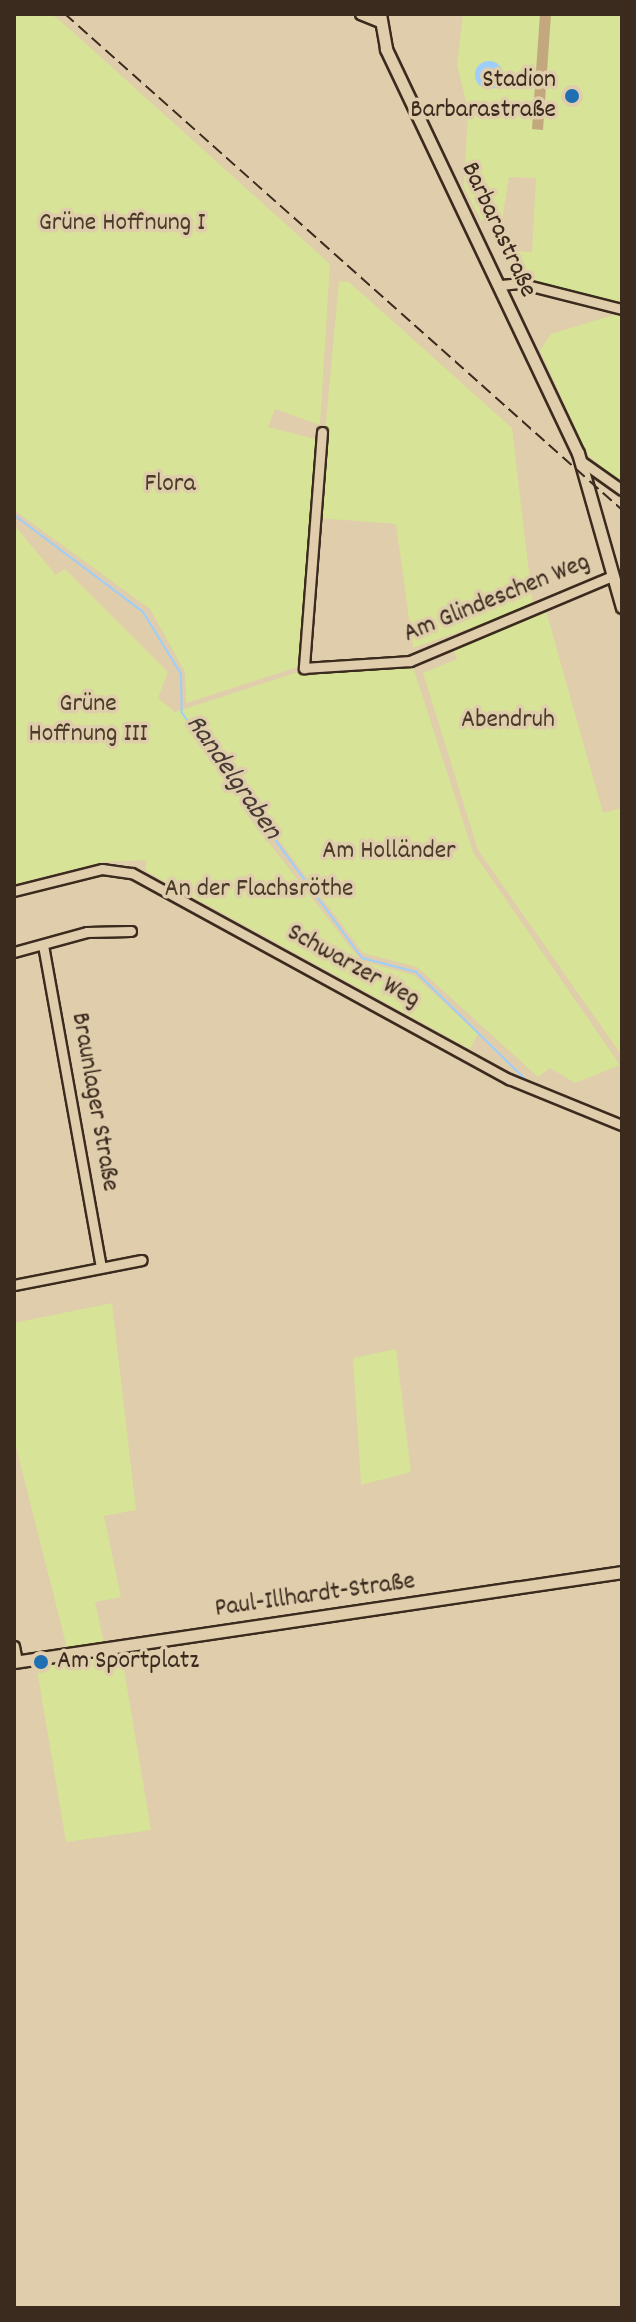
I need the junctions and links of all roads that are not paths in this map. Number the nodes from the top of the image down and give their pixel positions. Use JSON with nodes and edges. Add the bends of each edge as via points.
{"nodes":[{"id":1,"x":360,"y":14,"type":"edge"},
{"id":2,"x":380,"y":18,"type":"edge"},
{"id":3,"x":501,"y":285,"type":"junction"},
{"id":4,"x":622,"y":309,"type":"edge"},
{"id":5,"x":322,"y":432,"type":"dead end"},
{"id":6,"x":581,"y":461,"type":"junction"},
{"id":7,"x":622,"y":490,"type":"edge"},
{"id":8,"x":612,"y":576,"type":"junction"},
{"id":9,"x":622,"y":607,"type":"edge"},
{"id":10,"x":14,"y":891,"type":"edge"},
{"id":11,"x":131,"y":931,"type":"dead end"},
{"id":12,"x":43,"y":945,"type":"junction"},
{"id":13,"x":14,"y":952,"type":"edge"},
{"id":14,"x":622,"y":1125,"type":"edge"},
{"id":15,"x":142,"y":1260,"type":"dead end"},
{"id":16,"x":101,"y":1267,"type":"junction"},
{"id":17,"x":14,"y":1285,"type":"edge"},
{"id":18,"x":622,"y":1572,"type":"edge"},
{"id":19,"x":14,"y":1646,"type":"edge"},
{"id":20,"x":16,"y":1662,"type":"edge"}],
"edges":[{"from":1,"to":2,"type":"street","name":"Barbarastraße"},
{"from":2,"to":3,"type":"street","name":"Barbarastraße","via":[[386,49]]},
{"from":3,"to":4,"type":"street","via":[[519,283]]},
{"from":3,"to":6,"type":"street","name":"Barbarastraße"},
{"from":5,"to":8,"type":"street","name":"Am Glindeschen Weg","via":[[304,668],[410,661]]},
{"from":6,"to":7,"type":"street"},
{"from":6,"to":8,"type":"street","name":"Barbarastraße"},
{"from":8,"to":9,"type":"street","name":"Barbarastraße"},
{"from":10,"to":14,"type":"street","name":"Schwarzer Weg","via":[[102,869],[132,873],[519,1083]]},
{"from":11,"to":12,"type":"street","via":[[98,930]]},
{"from":12,"to":13,"type":"street"},
{"from":12,"to":16,"type":"street","name":"Braunlager Straße"},
{"from":15,"to":16,"type":"street"},
{"from":16,"to":17,"type":"street"},
{"from":18,"to":20,"type":"street","name":"Paul-Illhardt-Straße"},
{"from":19,"to":20,"type":"street"}]}
